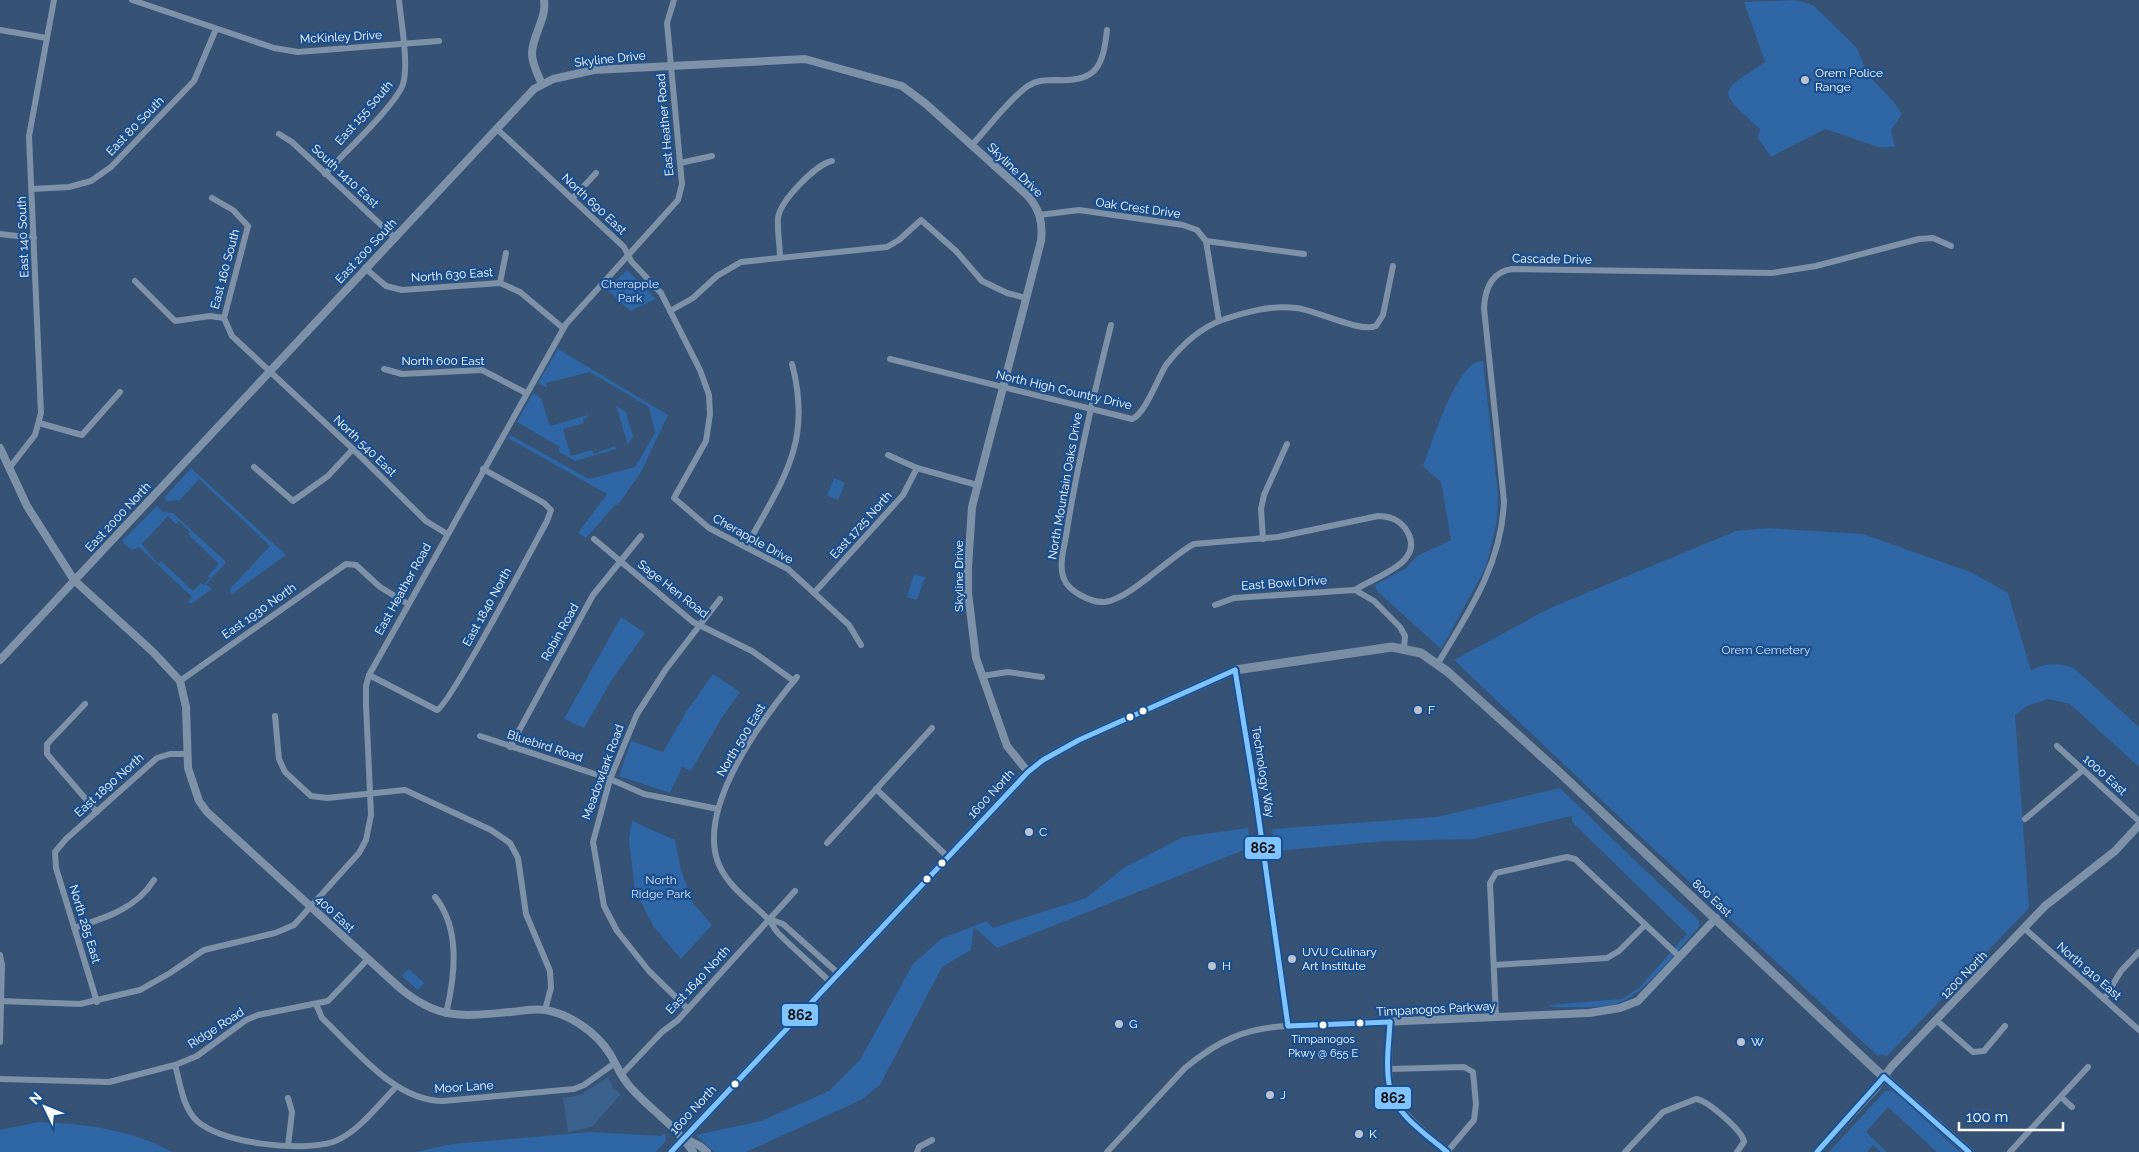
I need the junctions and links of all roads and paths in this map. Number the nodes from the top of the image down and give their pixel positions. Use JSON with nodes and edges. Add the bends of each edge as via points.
{"nodes":[{"id":1,"x":54,"y":0,"type":"edge"},
{"id":2,"x":132,"y":0,"type":"edge"},
{"id":3,"x":399,"y":0,"type":"edge"},
{"id":4,"x":544,"y":0,"type":"edge"},
{"id":5,"x":674,"y":0,"type":"edge"},
{"id":6,"x":216,"y":29,"type":"junction"},
{"id":7,"x":0,"y":30,"type":"edge"},
{"id":8,"x":1107,"y":30,"type":"dead end"},
{"id":9,"x":47,"y":38,"type":"junction"},
{"id":10,"x":440,"y":41,"type":"dead end"},
{"id":11,"x":403,"y":44,"type":"junction"},
{"id":12,"x":670,"y":64,"type":"junction"},
{"id":13,"x":542,"y":84,"type":"junction"},
{"id":14,"x":496,"y":128,"type":"junction"},
{"id":15,"x":279,"y":134,"type":"dead end"},
{"id":16,"x":972,"y":145,"type":"junction"},
{"id":17,"x":712,"y":156,"type":"dead end"},
{"id":18,"x":832,"y":161,"type":"dead end"},
{"id":19,"x":680,"y":163,"type":"junction"},
{"id":20,"x":596,"y":173,"type":"dead end"},
{"id":21,"x":325,"y":174,"type":"junction"},
{"id":22,"x":32,"y":189,"type":"junction"},
{"id":23,"x":212,"y":198,"type":"dead end"},
{"id":24,"x":572,"y":199,"type":"junction"},
{"id":25,"x":1039,"y":215,"type":"junction"},
{"id":26,"x":0,"y":234,"type":"edge"},
{"id":27,"x":394,"y":237,"type":"junction"},
{"id":28,"x":34,"y":238,"type":"junction"},
{"id":29,"x":1206,"y":241,"type":"junction"},
{"id":30,"x":1951,"y":246,"type":"dead end"},
{"id":31,"x":506,"y":253,"type":"dead end"},
{"id":32,"x":1304,"y":254,"type":"dead end"},
{"id":33,"x":628,"y":255,"type":"junction"},
{"id":34,"x":780,"y":257,"type":"junction"},
{"id":35,"x":1393,"y":266,"type":"dead end"},
{"id":36,"x":365,"y":268,"type":"junction"},
{"id":37,"x":135,"y":281,"type":"dead end"},
{"id":38,"x":500,"y":283,"type":"junction"},
{"id":39,"x":1026,"y":298,"type":"junction"},
{"id":40,"x":670,"y":311,"type":"junction"},
{"id":41,"x":224,"y":318,"type":"junction"},
{"id":42,"x":1219,"y":321,"type":"junction"},
{"id":43,"x":1111,"y":325,"type":"dead end"},
{"id":44,"x":563,"y":328,"type":"junction"},
{"id":45,"x":890,"y":360,"type":"dead end"},
{"id":46,"x":792,"y":364,"type":"dead end"},
{"id":47,"x":384,"y":369,"type":"dead end"},
{"id":48,"x":269,"y":372,"type":"junction"},
{"id":49,"x":1003,"y":387,"type":"junction"},
{"id":50,"x":252,"y":390,"type":"joint"},
{"id":51,"x":120,"y":392,"type":"dead end"},
{"id":52,"x":526,"y":393,"type":"junction"},
{"id":53,"x":1090,"y":408,"type":"junction"},
{"id":54,"x":39,"y":423,"type":"junction"},
{"id":55,"x":1288,"y":444,"type":"dead end"},
{"id":56,"x":0,"y":448,"type":"edge"},
{"id":57,"x":354,"y":449,"type":"junction"},
{"id":58,"x":888,"y":455,"type":"dead end"},
{"id":59,"x":10,"y":467,"type":"junction"},
{"id":60,"x":254,"y":467,"type":"dead end"},
{"id":61,"x":917,"y":468,"type":"junction"},
{"id":62,"x":484,"y":469,"type":"junction"},
{"id":63,"x":977,"y":485,"type":"junction"},
{"id":64,"x":674,"y":498,"type":"joint"},
{"id":65,"x":447,"y":534,"type":"junction"},
{"id":66,"x":640,"y":536,"type":"dead end"},
{"id":67,"x":594,"y":539,"type":"dead end"},
{"id":68,"x":1263,"y":539,"type":"junction"},
{"id":69,"x":746,"y":548,"type":"junction"},
{"id":70,"x":620,"y":560,"type":"junction"},
{"id":71,"x":74,"y":580,"type":"junction"},
{"id":72,"x":1355,"y":590,"type":"junction"},
{"id":73,"x":814,"y":593,"type":"junction"},
{"id":74,"x":720,"y":599,"type":"dead end"},
{"id":75,"x":408,"y":604,"type":"junction"},
{"id":76,"x":1215,"y":605,"type":"dead end"},
{"id":77,"x":700,"y":626,"type":"junction"},
{"id":78,"x":861,"y":645,"type":"dead end"},
{"id":79,"x":1404,"y":648,"type":"junction"},
{"id":80,"x":0,"y":660,"type":"edge"},
{"id":81,"x":1438,"y":663,"type":"junction"},
{"id":82,"x":1236,"y":670,"type":"junction"},
{"id":83,"x":369,"y":675,"type":"junction"},
{"id":84,"x":982,"y":676,"type":"junction"},
{"id":85,"x":1042,"y":677,"type":"dead end"},
{"id":86,"x":796,"y":679,"type":"joint"},
{"id":87,"x":180,"y":681,"type":"junction"},
{"id":88,"x":85,"y":704,"type":"dead end"},
{"id":89,"x":275,"y":716,"type":"dead end"},
{"id":90,"x":932,"y":728,"type":"dead end"},
{"id":91,"x":480,"y":736,"type":"dead end"},
{"id":92,"x":2057,"y":746,"type":"dead end"},
{"id":93,"x":510,"y":747,"type":"junction"},
{"id":94,"x":188,"y":754,"type":"junction"},
{"id":95,"x":2082,"y":770,"type":"junction"},
{"id":96,"x":1028,"y":772,"type":"junction"},
{"id":97,"x":610,"y":779,"type":"junction"},
{"id":98,"x":876,"y":790,"type":"junction"},
{"id":99,"x":370,"y":793,"type":"junction"},
{"id":100,"x":718,"y":809,"type":"junction"},
{"id":101,"x":97,"y":812,"type":"junction"},
{"id":102,"x":2025,"y":819,"type":"dead end"},
{"id":103,"x":2139,"y":821,"type":"edge"},
{"id":104,"x":2139,"y":825,"type":"edge"},
{"id":105,"x":827,"y":843,"type":"dead end"},
{"id":106,"x":55,"y":852,"type":"joint"},
{"id":107,"x":948,"y":857,"type":"junction"},
{"id":108,"x":154,"y":880,"type":"dead end"},
{"id":109,"x":795,"y":891,"type":"dead end"},
{"id":110,"x":435,"y":897,"type":"dead end"},
{"id":111,"x":311,"y":907,"type":"junction"},
{"id":112,"x":1716,"y":918,"type":"junction"},
{"id":113,"x":769,"y":919,"type":"junction"},
{"id":114,"x":1645,"y":925,"type":"junction"},
{"id":115,"x":74,"y":928,"type":"junction"},
{"id":116,"x":2024,"y":928,"type":"junction"},
{"id":117,"x":2139,"y":952,"type":"edge"},
{"id":118,"x":0,"y":955,"type":"edge"},
{"id":119,"x":1680,"y":957,"type":"junction"},
{"id":120,"x":368,"y":959,"type":"junction"},
{"id":121,"x":1494,"y":965,"type":"junction"},
{"id":122,"x":838,"y":973,"type":"junction"},
{"id":123,"x":830,"y":982,"type":"junction"},
{"id":124,"x":2104,"y":999,"type":"junction"},
{"id":125,"x":1,"y":1001,"type":"edge"},
{"id":126,"x":97,"y":1002,"type":"junction"},
{"id":127,"x":316,"y":1004,"type":"junction"},
{"id":128,"x":688,"y":1009,"type":"junction"},
{"id":129,"x":545,"y":1010,"type":"junction"},
{"id":130,"x":446,"y":1014,"type":"junction"},
{"id":131,"x":1496,"y":1017,"type":"junction"},
{"id":132,"x":1936,"y":1020,"type":"junction"},
{"id":133,"x":1390,"y":1022,"type":"junction"},
{"id":134,"x":1288,"y":1026,"type":"junction"},
{"id":135,"x":2005,"y":1026,"type":"dead end"},
{"id":136,"x":2139,"y":1030,"type":"edge"},
{"id":137,"x":0,"y":1042,"type":"edge"},
{"id":138,"x":615,"y":1063,"type":"junction"},
{"id":139,"x":175,"y":1065,"type":"junction"},
{"id":140,"x":2088,"y":1067,"type":"dead end"},
{"id":141,"x":1389,"y":1069,"type":"junction"},
{"id":142,"x":621,"y":1075,"type":"junction"},
{"id":143,"x":1884,"y":1077,"type":"junction"},
{"id":144,"x":0,"y":1079,"type":"edge"},
{"id":145,"x":396,"y":1087,"type":"junction"},
{"id":146,"x":2061,"y":1097,"type":"junction"},
{"id":147,"x":288,"y":1098,"type":"dead end"},
{"id":148,"x":2072,"y":1107,"type":"dead end"},
{"id":149,"x":684,"y":1138,"type":"junction"},
{"id":150,"x":932,"y":1140,"type":"dead end"},
{"id":151,"x":288,"y":1146,"type":"junction"},
{"id":152,"x":671,"y":1152,"type":"edge"},
{"id":153,"x":693,"y":1152,"type":"edge"},
{"id":154,"x":707,"y":1152,"type":"edge"},
{"id":155,"x":916,"y":1152,"type":"edge"},
{"id":156,"x":1107,"y":1152,"type":"edge"},
{"id":157,"x":1447,"y":1152,"type":"edge"},
{"id":158,"x":1625,"y":1152,"type":"edge"},
{"id":159,"x":1737,"y":1152,"type":"edge"},
{"id":160,"x":1817,"y":1152,"type":"edge"},
{"id":161,"x":1968,"y":1152,"type":"edge"},
{"id":162,"x":2010,"y":1152,"type":"edge"}],
"edges":[{"from":1,"to":9,"type":"street","name":"East 140 South"},
{"from":2,"to":6,"type":"street","name":"McKinley Drive"},
{"from":3,"to":11,"type":"street","name":"East 155 South"},
{"from":4,"to":13,"type":"street","via":[[532,55]]},
{"from":5,"to":12,"type":"street","name":"East Heather Road","via":[[667,23]]},
{"from":6,"to":11,"type":"street","name":"McKinley Drive","via":[[274,48],[298,52]]},
{"from":6,"to":22,"type":"street","name":"East 80 South","via":[[194,81],[112,167],[91,181],[69,187]]},
{"from":7,"to":9,"type":"street"},
{"from":8,"to":16,"type":"street","via":[[1105,54],[1090,75],[1074,80],[1039,81],[1026,87]]},
{"from":9,"to":22,"type":"street","name":"East 140 South","via":[[30,136]]},
{"from":10,"to":11,"type":"street","name":"McKinley Drive"},
{"from":11,"to":21,"type":"street","name":"East 155 South","via":[[405,73],[400,90]]},
{"from":12,"to":13,"type":"street","name":"Skyline Drive","via":[[577,72]]},
{"from":12,"to":16,"type":"street","name":"Skyline Drive","via":[[804,59],[889,82],[913,93]]},
{"from":12,"to":19,"type":"street","name":"East Heather Road"},
{"from":13,"to":14,"type":"street","name":"Skyline Drive"},
{"from":14,"to":24,"type":"street","name":"North 690 East"},
{"from":14,"to":27,"type":"street","name":"East 200 South"},
{"from":15,"to":21,"type":"street","name":"South 1410 East"},
{"from":16,"to":25,"type":"street","name":"Skyline Drive","via":[[1027,195],[1036,205]]},
{"from":17,"to":19,"type":"street"},
{"from":18,"to":34,"type":"street","via":[[815,170],[780,209]]},
{"from":19,"to":33,"type":"street","name":"East Heather Road","via":[[682,184],[678,200]]},
{"from":20,"to":24,"type":"street"},
{"from":21,"to":27,"type":"street","name":"South 1410 East"},
{"from":22,"to":28,"type":"street","name":"East 140 South"},
{"from":23,"to":41,"type":"street","name":"East 160 South","via":[[232,210],[248,226]]},
{"from":24,"to":33,"type":"street","name":"North 690 East"},
{"from":25,"to":29,"type":"street","name":"Oak Crest Drive","via":[[1079,210],[1183,225],[1197,230]]},
{"from":25,"to":39,"type":"street","name":"Skyline Drive","via":[[1041,241]]},
{"from":26,"to":28,"type":"street"},
{"from":27,"to":36,"type":"street","name":"East 200 South"},
{"from":28,"to":54,"type":"street","name":"East 140 South"},
{"from":29,"to":32,"type":"street"},
{"from":29,"to":42,"type":"street"},
{"from":30,"to":81,"type":"street","name":"Cascade Drive","via":[[1933,238],[1919,238],[1816,266],[1762,274],[1512,269],[1498,274],[1486,290],[1484,308],[1504,501],[1503,518],[1498,547],[1485,581]]},
{"from":31,"to":38,"type":"street"},
{"from":33,"to":40,"type":"street","name":"North 690 East","via":[[657,288]]},
{"from":33,"to":44,"type":"street","name":"East Heather Road"},
{"from":34,"to":39,"type":"street","via":[[887,247],[921,220],[956,251],[982,281]]},
{"from":34,"to":40,"type":"street","via":[[731,266],[693,298]]},
{"from":35,"to":42,"type":"street","name":"North High Country Drive","via":[[1383,315],[1380,323],[1372,328],[1311,310],[1284,307],[1258,308]]},
{"from":36,"to":38,"type":"street","name":"North 630 East","via":[[386,286],[402,290]]},
{"from":36,"to":48,"type":"street","name":"East 200 South"},
{"from":37,"to":41,"type":"street","via":[[175,321],[210,316]]},
{"from":38,"to":44,"type":"street","name":"North 630 East","via":[[520,292]]},
{"from":39,"to":49,"type":"street","name":"Skyline Drive"},
{"from":40,"to":64,"type":"street","name":"North 690 East","via":[[705,382],[710,414],[703,448]]},
{"from":41,"to":48,"type":"street","name":"North 540 East","via":[[232,336]]},
{"from":42,"to":53,"type":"street","name":"North High Country Drive","via":[[1172,357],[1138,416],[1127,418]]},
{"from":43,"to":53,"type":"street","name":"North Mountain Oaks Drive"},
{"from":44,"to":52,"type":"street","name":"East Heather Road"},
{"from":45,"to":49,"type":"street","name":"North High Country Drive"},
{"from":46,"to":69,"type":"street","via":[[800,410],[792,462]]},
{"from":47,"to":52,"type":"street","name":"North 600 East","via":[[402,374],[482,370]]},
{"from":48,"to":50,"type":"street","name":"East 200 South"},
{"from":48,"to":57,"type":"street","name":"North 540 East"},
{"from":49,"to":53,"type":"street","name":"North High Country Drive"},
{"from":49,"to":63,"type":"street","name":"Skyline Drive"},
{"from":50,"to":71,"type":"street","name":"East 2000 North"},
{"from":51,"to":54,"type":"street","via":[[82,435]]},
{"from":52,"to":62,"type":"street","name":"East Heather Road"},
{"from":53,"to":68,"type":"street","name":"North Mountain Oaks Drive","via":[[1062,564],[1064,579],[1073,591],[1099,602],[1114,600],[1194,544]]},
{"from":54,"to":59,"type":"street","name":"East 140 South","via":[[35,435]]},
{"from":55,"to":68,"type":"street","via":[[1264,496],[1261,509]]},
{"from":56,"to":59,"type":"street","name":"400 East"},
{"from":57,"to":60,"type":"street","via":[[328,476],[293,501]]},
{"from":57,"to":65,"type":"street","name":"North 540 East","via":[[426,521]]},
{"from":58,"to":61,"type":"street"},
{"from":59,"to":71,"type":"street","name":"400 East","via":[[27,506]]},
{"from":61,"to":63,"type":"street"},
{"from":61,"to":73,"type":"street","name":"East 1725 North","via":[[903,495]]},
{"from":62,"to":65,"type":"street","name":"East Heather Road"},
{"from":62,"to":83,"type":"street","name":"East 1840 North","via":[[551,510],[447,702],[437,710]]},
{"from":63,"to":84,"type":"street","name":"Skyline Drive","via":[[970,525],[968,593],[972,639]]},
{"from":64,"to":69,"type":"street","name":"Cherapple Drive","via":[[709,528]]},
{"from":65,"to":75,"type":"street","name":"East Heather Road"},
{"from":66,"to":70,"type":"street","name":"Robin Road"},
{"from":67,"to":70,"type":"street","name":"Sage Hen Road"},
{"from":68,"to":72,"type":"street","name":"North Mountain Oaks Drive","via":[[1378,516],[1398,521],[1409,534],[1411,552],[1402,563]]},
{"from":69,"to":73,"type":"street","name":"Cherapple Drive","via":[[781,564]]},
{"from":70,"to":77,"type":"street","name":"Sage Hen Road"},
{"from":70,"to":93,"type":"street","name":"Robin Road","via":[[593,595]]},
{"from":71,"to":80,"type":"street","name":"East 2000 North"},
{"from":71,"to":87,"type":"street","name":"400 East"},
{"from":72,"to":76,"type":"street","name":"East Bowl Drive","via":[[1260,595],[1234,598]]},
{"from":72,"to":79,"type":"street","via":[[1374,601],[1400,627],[1405,636]]},
{"from":73,"to":78,"type":"street","name":"Cherapple Drive","via":[[850,625]]},
{"from":74,"to":77,"type":"street","name":"Meadowlark Road"},
{"from":75,"to":83,"type":"street","name":"East Heather Road"},
{"from":75,"to":87,"type":"street","name":"East 1930 North","via":[[380,587],[358,566],[352,563],[341,566]]},
{"from":77,"to":86,"type":"street","name":"Sage Hen Road","via":[[752,651]]},
{"from":77,"to":97,"type":"street","name":"Meadowlark Road","via":[[666,669],[640,710]]},
{"from":79,"to":81,"type":"main road","name":"1600 North"},
{"from":79,"to":82,"type":"main road","name":"1600 North","via":[[1362,650]]},
{"from":81,"to":112,"type":"main road","name":"800 East"},
{"from":82,"to":96,"type":"main road","name":"1600 North","via":[[1078,740],[1042,760]]},
{"from":82,"to":134,"type":"street","name":"Technology Way"},
{"from":83,"to":99,"type":"street","name":"East Heather Road","via":[[366,695]]},
{"from":84,"to":85,"type":"street","via":[[1008,672]]},
{"from":84,"to":96,"type":"street","name":"Skyline Drive","via":[[1007,746]]},
{"from":86,"to":100,"type":"street","name":"North 500 East","via":[[746,748]]},
{"from":87,"to":94,"type":"street","name":"400 East","via":[[186,707]]},
{"from":88,"to":101,"type":"street","via":[[46,744],[47,754]]},
{"from":89,"to":99,"type":"street","via":[[279,760],[285,772],[311,796],[326,798]]},
{"from":90,"to":98,"type":"street"},
{"from":91,"to":93,"type":"street","name":"Bluebird Road"},
{"from":92,"to":95,"type":"street","name":"1000 East"},
{"from":93,"to":97,"type":"street","name":"Bluebird Road"},
{"from":94,"to":101,"type":"street","name":"East 1890 North","via":[[157,758]]},
{"from":94,"to":111,"type":"street","name":"400 East","via":[[188,768],[199,801],[207,812]]},
{"from":95,"to":102,"type":"street"},
{"from":95,"to":103,"type":"street","name":"1000 East"},
{"from":96,"to":107,"type":"main road","name":"1600 North"},
{"from":97,"to":100,"type":"street","name":"Bluebird Road","via":[[644,794]]},
{"from":97,"to":128,"type":"street","name":"Meadowlark Road","via":[[593,842],[604,906],[629,948]]},
{"from":98,"to":105,"type":"street"},
{"from":98,"to":107,"type":"street"},
{"from":99,"to":111,"type":"street","name":"East Heather Road","via":[[370,824],[366,840],[353,860]]},
{"from":99,"to":129,"type":"street","via":[[405,790],[491,830],[510,843],[518,858],[526,914],[550,971],[551,988]]},
{"from":100,"to":113,"type":"street","name":"North 500 East","via":[[714,837],[720,866],[732,885]]},
{"from":101,"to":106,"type":"street","name":"East 1890 North"},
{"from":104,"to":116,"type":"street","name":"1200 North","via":[[2114,851],[2057,895]]},
{"from":106,"to":115,"type":"street","name":"North 285 East","via":[[55,866]]},
{"from":107,"to":122,"type":"main road","name":"1600 North"},
{"from":108,"to":115,"type":"street","via":[[138,899],[114,915]]},
{"from":109,"to":113,"type":"street","name":"East 1640 North"},
{"from":110,"to":130,"type":"street","via":[[446,916],[454,957],[454,976]]},
{"from":111,"to":120,"type":"street","name":"400 East"},
{"from":111,"to":126,"type":"street","name":"East Heather Road","via":[[285,930],[214,946],[151,984]]},
{"from":112,"to":119,"type":"street","name":"Timpanogos Parkway"},
{"from":112,"to":143,"type":"main road","name":"800 East"},
{"from":113,"to":122,"type":"street","name":"North 500 East","via":[[783,924]]},
{"from":113,"to":123,"type":"street","name":"North 500 East","via":[[778,934]]},
{"from":113,"to":128,"type":"street","name":"East 1640 North"},
{"from":114,"to":119,"type":"street"},
{"from":114,"to":121,"type":"street","via":[[1619,951],[1607,958]]},
{"from":114,"to":121,"type":"street","via":[[1575,859],[1567,857],[1496,873],[1490,882]]},
{"from":115,"to":126,"type":"street","name":"North 285 East"},
{"from":116,"to":124,"type":"street","name":"North 910 East"},
{"from":116,"to":132,"type":"street","name":"1200 North"},
{"from":117,"to":124,"type":"street","via":[[2121,971]]},
{"from":118,"to":125,"type":"street"},
{"from":119,"to":131,"type":"street","name":"Timpanogos Parkway","via":[[1638,1001],[1620,1008],[1589,1013]]},
{"from":120,"to":127,"type":"street","name":"Ridge Road","via":[[328,1001]]},
{"from":120,"to":130,"type":"street","name":"400 East","via":[[409,996]]},
{"from":121,"to":131,"type":"street"},
{"from":122,"to":123,"type":"main road","name":"1600 North"},
{"from":123,"to":149,"type":"main road","name":"1600 North"},
{"from":124,"to":136,"type":"street","name":"North 910 East"},
{"from":125,"to":126,"type":"street","name":"East Heather Road"},
{"from":125,"to":137,"type":"street"},
{"from":127,"to":139,"type":"street","name":"Ridge Road","via":[[246,1020],[197,1056]]},
{"from":127,"to":145,"type":"street","name":"Moor Lane","via":[[322,1018]]},
{"from":128,"to":142,"type":"street","name":"East 1640 North"},
{"from":129,"to":130,"type":"street","name":"400 East","via":[[460,1016]]},
{"from":129,"to":138,"type":"street","name":"400 East","via":[[582,1025]]},
{"from":131,"to":133,"type":"street","name":"Timpanogos Parkway"},
{"from":132,"to":135,"type":"street","via":[[1969,1050],[1984,1051]]},
{"from":132,"to":143,"type":"street","name":"1200 North"},
{"from":133,"to":134,"type":"street","name":"Timpanogos Parkway"},
{"from":133,"to":141,"type":"street"},
{"from":134,"to":156,"type":"street","name":"Timpanogos Parkway","via":[[1240,1033],[1199,1057]]},
{"from":138,"to":142,"type":"street","name":"400 East"},
{"from":138,"to":145,"type":"street","name":"Moor Lane","via":[[584,1085],[566,1091],[432,1101],[414,1097]]},
{"from":139,"to":144,"type":"street","name":"Ridge Road","via":[[109,1082]]},
{"from":139,"to":151,"type":"street","via":[[188,1109],[198,1121],[244,1141]]},
{"from":140,"to":146,"type":"street"},
{"from":141,"to":157,"type":"street","via":[[1394,1098],[1414,1122]]},
{"from":141,"to":157,"type":"street","via":[[1464,1067],[1473,1072],[1474,1120]]},
{"from":142,"to":149,"type":"street","name":"400 East","via":[[632,1090]]},
{"from":143,"to":160,"type":"street","name":"1200 North"},
{"from":143,"to":161,"type":"main road","name":"800 East"},
{"from":145,"to":151,"type":"street","via":[[355,1128],[335,1142],[313,1148]]},
{"from":146,"to":148,"type":"street"},
{"from":146,"to":162,"type":"street"},
{"from":147,"to":151,"type":"street","via":[[292,1112]]},
{"from":149,"to":152,"type":"main road","name":"1600 North"},
{"from":149,"to":153,"type":"street","name":"400 East"},
{"from":149,"to":154,"type":"street","name":"400 East"},
{"from":150,"to":155,"type":"street"},
{"from":158,"to":159,"type":"street","via":[[1663,1112],[1696,1099],[1708,1104],[1744,1139]]}]}
